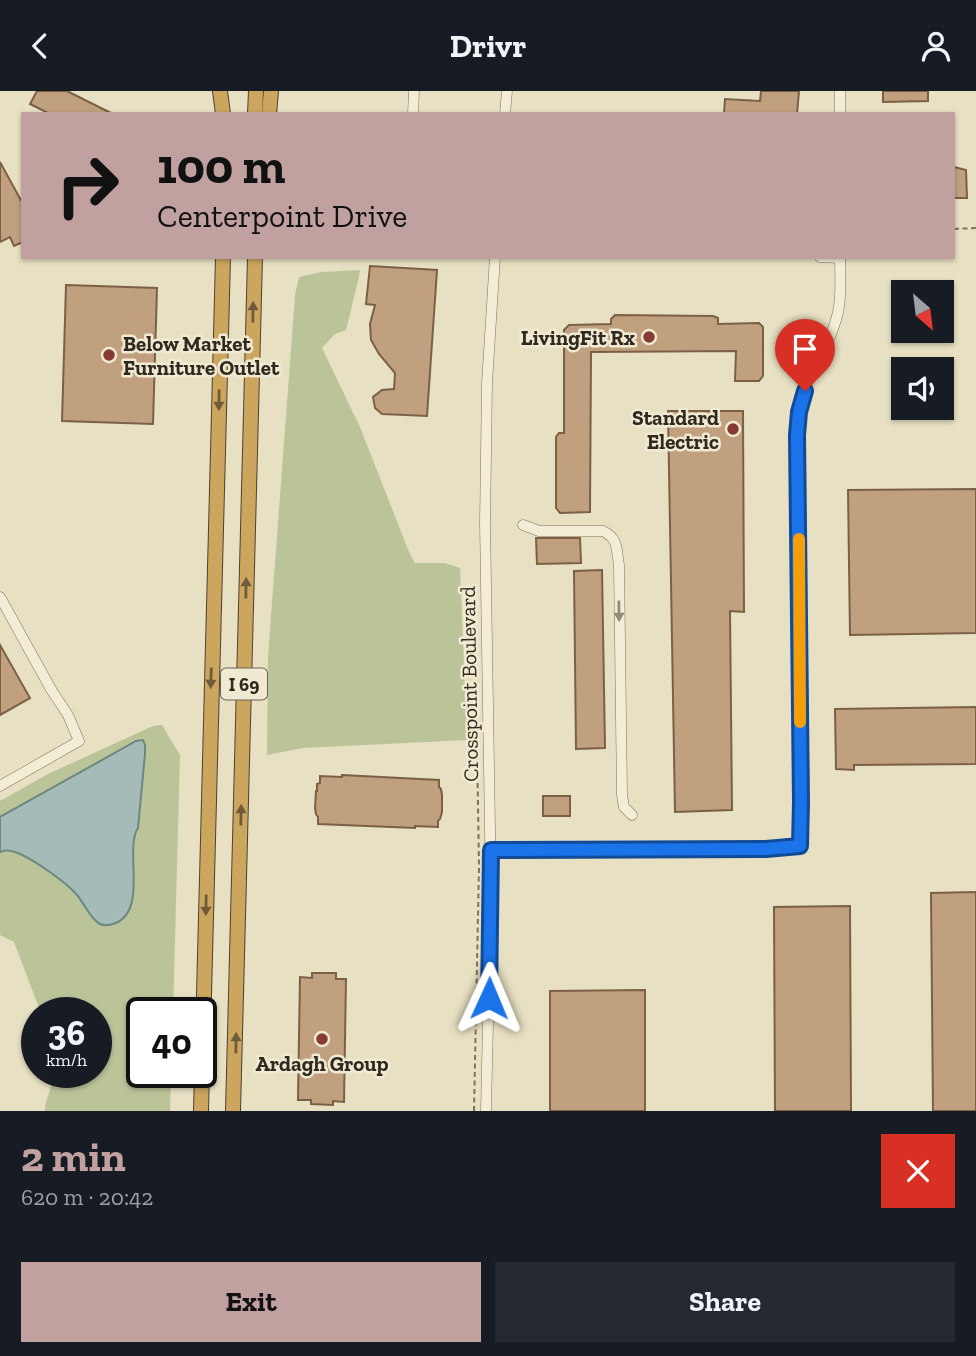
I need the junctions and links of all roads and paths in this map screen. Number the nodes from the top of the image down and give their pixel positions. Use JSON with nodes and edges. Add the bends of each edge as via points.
{"nodes":[{"id":1,"x":220,"y":91,"type":"edge"},
{"id":2,"x":226,"y":91,"type":"edge"},
{"id":3,"x":256,"y":91,"type":"edge"},
{"id":4,"x":271,"y":91,"type":"edge"},
{"id":5,"x":414,"y":91,"type":"edge"},
{"id":6,"x":507,"y":91,"type":"edge"},
{"id":7,"x":840,"y":91,"type":"edge"},
{"id":8,"x":224,"y":112,"type":"edge"},
{"id":9,"x":224,"y":112,"type":"edge"},
{"id":10,"x":256,"y":112,"type":"edge"},
{"id":11,"x":270,"y":112,"type":"edge"},
{"id":12,"x":413,"y":112,"type":"edge"},
{"id":13,"x":505,"y":112,"type":"edge"},
{"id":14,"x":840,"y":112,"type":"edge"},
{"id":15,"x":976,"y":228,"type":"edge"},
{"id":16,"x":955,"y":229,"type":"edge"},
{"id":17,"x":223,"y":259,"type":"edge"},
{"id":18,"x":255,"y":259,"type":"edge"},
{"id":19,"x":495,"y":259,"type":"edge"},
{"id":20,"x":840,"y":259,"type":"edge"},
{"id":21,"x":523,"y":524,"type":"dead end"},
{"id":22,"x":0,"y":597,"type":"edge"},
{"id":23,"x":477,"y":743,"type":"dead end"},
{"id":24,"x":0,"y":786,"type":"edge"},
{"id":25,"x":632,"y":815,"type":"dead end"},
{"id":26,"x":491,"y":850,"type":"junction"},
{"id":27,"x":201,"y":1111,"type":"edge"},
{"id":28,"x":233,"y":1111,"type":"edge"},
{"id":29,"x":474,"y":1111,"type":"edge"},
{"id":30,"x":486,"y":1111,"type":"edge"}],
"edges":[{"from":1,"to":8,"type":"highway"},
{"from":2,"to":9,"type":"highway"},
{"from":3,"to":10,"type":"highway"},
{"from":4,"to":11,"type":"highway"},
{"from":5,"to":12,"type":"street"},
{"from":6,"to":13,"type":"street"},
{"from":7,"to":14,"type":"street"},
{"from":15,"to":16,"type":"path"},
{"from":17,"to":27,"type":"highway","number":"I 69","one_way":true},
{"from":28,"to":18,"type":"highway","number":"I 69","one_way":true},
{"from":19,"to":26,"type":"street","name":"Crosspoint Boulevard","via":[[485,522]]},
{"from":20,"to":26,"type":"street","via":[[839,311],[805,391],[797,435],[800,846]]},
{"from":21,"to":25,"type":"street","one_way":true,"via":[[539,531],[603,531],[616,543],[622,795],[624,807]]},
{"from":22,"to":24,"type":"street","via":[[79,741]]},
{"from":23,"to":29,"type":"path"},
{"from":26,"to":30,"type":"street","name":"Crosspoint Boulevard"}]}
